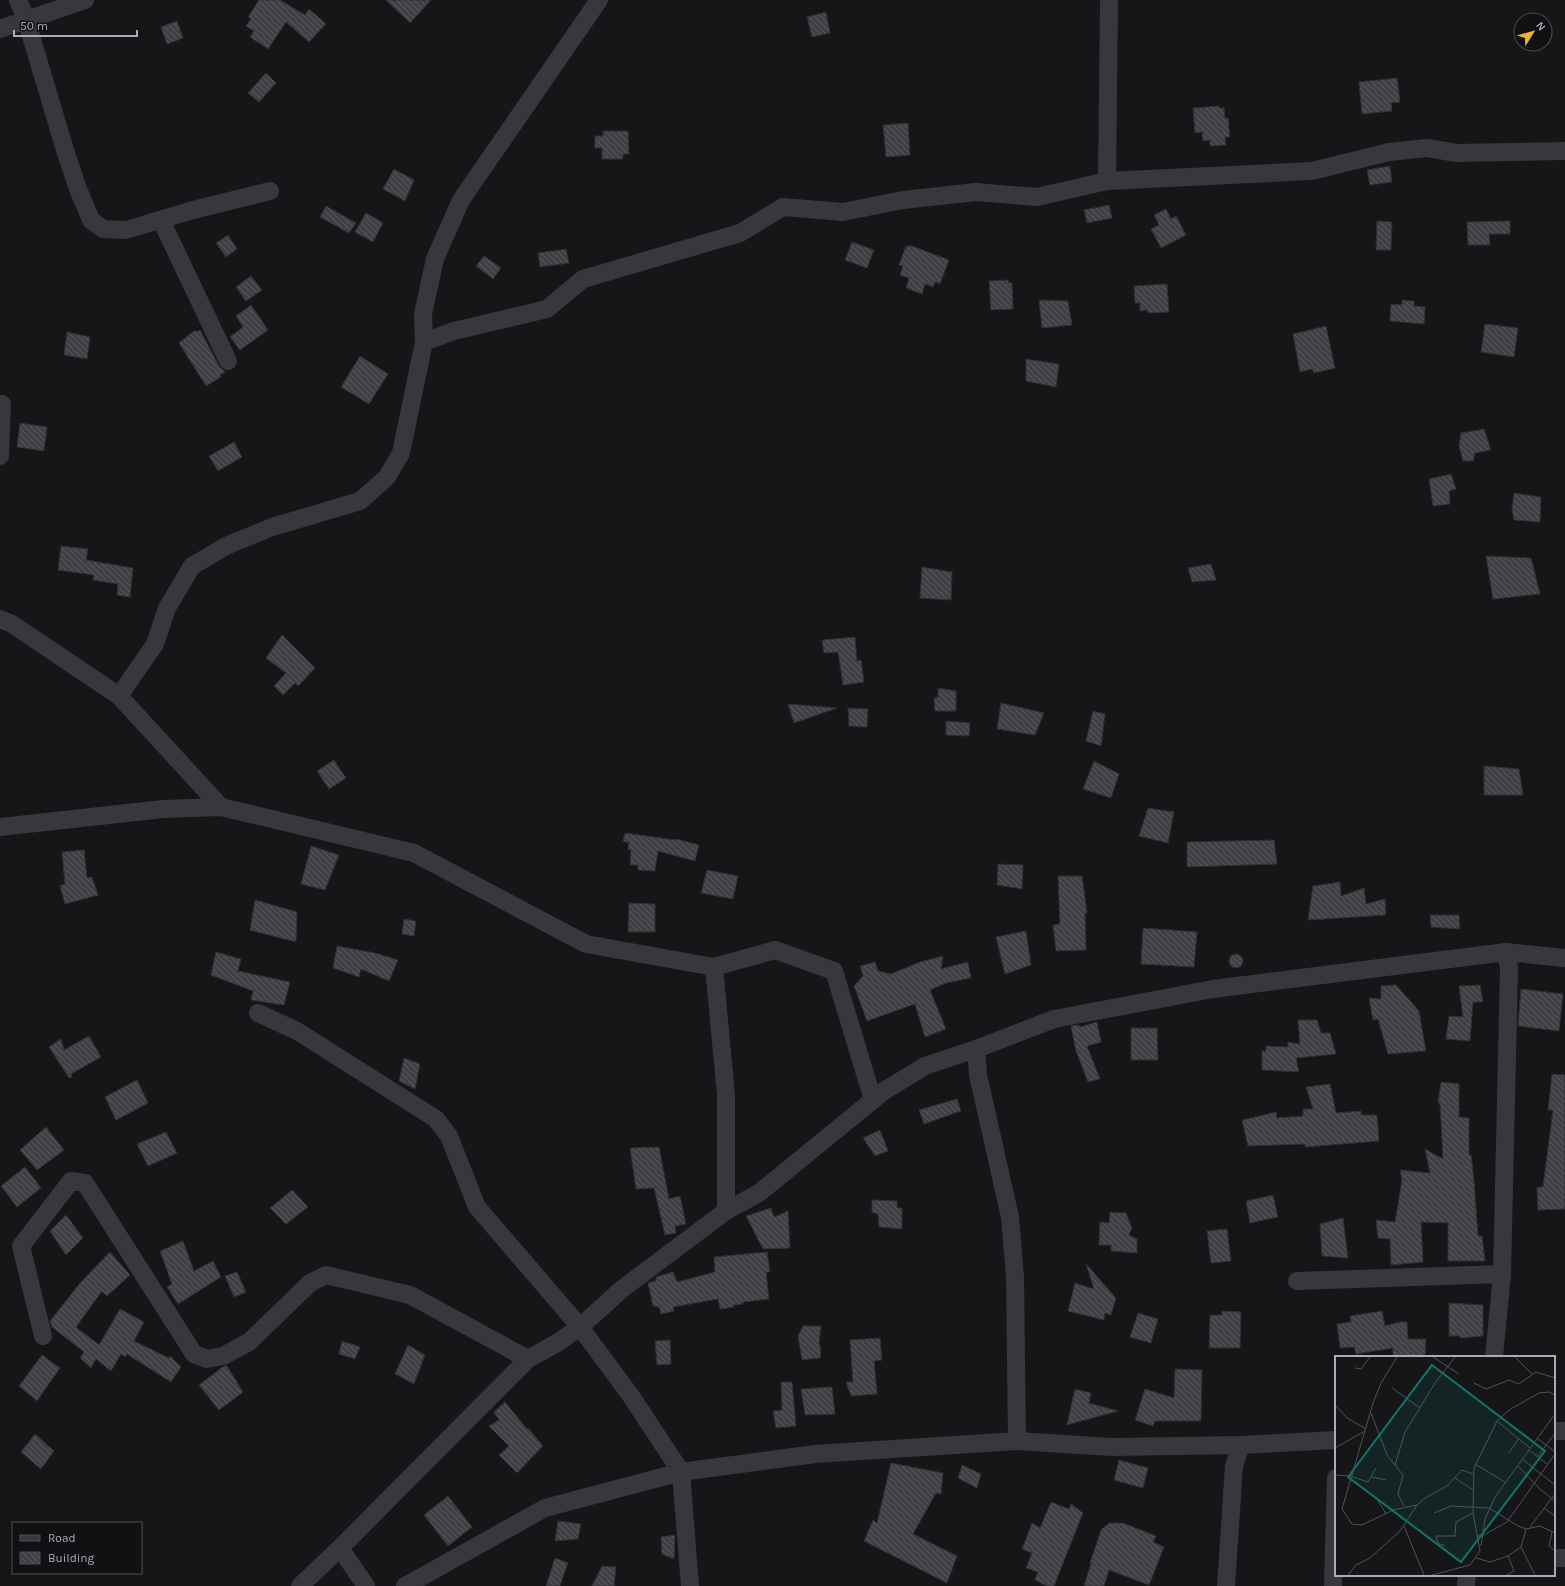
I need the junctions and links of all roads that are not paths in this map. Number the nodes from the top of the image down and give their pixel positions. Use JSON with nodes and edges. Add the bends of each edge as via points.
{"nodes":[{"id":1,"x":18,"y":0,"type":"edge"},
{"id":2,"x":85,"y":0,"type":"edge"},
{"id":3,"x":599,"y":0,"type":"edge"},
{"id":4,"x":1109,"y":0,"type":"edge"},
{"id":5,"x":26,"y":19,"type":"junction"},
{"id":6,"x":0,"y":29,"type":"edge"},
{"id":7,"x":1565,"y":151,"type":"edge"},
{"id":8,"x":1107,"y":180,"type":"junction"},
{"id":9,"x":270,"y":191,"type":"dead end"},
{"id":10,"x":161,"y":220,"type":"junction"},
{"id":11,"x":424,"y":342,"type":"junction"},
{"id":12,"x":228,"y":361,"type":"dead end"},
{"id":13,"x":2,"y":404,"type":"dead end"},
{"id":14,"x":0,"y":456,"type":"edge"},
{"id":15,"x":0,"y":619,"type":"edge"},
{"id":16,"x":120,"y":696,"type":"junction"},
{"id":17,"x":221,"y":807,"type":"junction"},
{"id":18,"x":0,"y":827,"type":"edge"},
{"id":19,"x":1506,"y":952,"type":"junction"},
{"id":20,"x":1565,"y":958,"type":"edge"},
{"id":21,"x":714,"y":967,"type":"junction"},
{"id":22,"x":258,"y":1013,"type":"dead end"},
{"id":23,"x":976,"y":1049,"type":"junction"},
{"id":24,"x":873,"y":1100,"type":"junction"},
{"id":25,"x":726,"y":1212,"type":"junction"},
{"id":26,"x":1502,"y":1274,"type":"junction"},
{"id":27,"x":1297,"y":1281,"type":"dead end"},
{"id":28,"x":580,"y":1327,"type":"junction"},
{"id":29,"x":42,"y":1336,"type":"dead end"},
{"id":30,"x":1494,"y":1356,"type":"edge"},
{"id":31,"x":528,"y":1359,"type":"junction"},
{"id":32,"x":1335,"y":1440,"type":"edge"},
{"id":33,"x":1017,"y":1442,"type":"junction"},
{"id":34,"x":1240,"y":1445,"type":"junction"},
{"id":35,"x":682,"y":1472,"type":"junction"},
{"id":36,"x":1335,"y":1514,"type":"edge"},
{"id":37,"x":340,"y":1548,"type":"junction"},
{"id":38,"x":1467,"y":1576,"type":"edge"},
{"id":39,"x":300,"y":1586,"type":"edge"},
{"id":40,"x":366,"y":1586,"type":"edge"},
{"id":41,"x":405,"y":1586,"type":"edge"},
{"id":42,"x":690,"y":1586,"type":"edge"},
{"id":43,"x":1226,"y":1586,"type":"edge"},
{"id":44,"x":1333,"y":1586,"type":"edge"},
{"id":45,"x":1466,"y":1586,"type":"edge"}],
"edges":[{"from":1,"to":5,"type":"street"},
{"from":2,"to":5,"type":"street"},
{"from":3,"to":11,"type":"street","via":[[461,200],[435,259],[423,309]]},
{"from":4,"to":8,"type":"street"},
{"from":5,"to":6,"type":"street"},
{"from":5,"to":10,"type":"street","via":[[65,150],[91,220],[103,229],[126,230]]},
{"from":7,"to":8,"type":"street","via":[[1457,153],[1427,148],[1389,152],[1312,171]]},
{"from":8,"to":11,"type":"street","via":[[1037,196],[976,192],[903,200],[843,212],[783,207],[740,233],[583,279],[547,310],[454,331]]},
{"from":9,"to":10,"type":"street"},
{"from":10,"to":12,"type":"street"},
{"from":11,"to":16,"type":"street","via":[[401,453],[387,477],[360,501],[272,527],[226,546],[192,566],[166,608],[154,644]]},
{"from":13,"to":14,"type":"street"},
{"from":15,"to":16,"type":"street","via":[[12,624]]},
{"from":16,"to":17,"type":"street"},
{"from":17,"to":18,"type":"street","via":[[163,809]]},
{"from":17,"to":21,"type":"street","via":[[414,853],[586,944]]},
{"from":19,"to":20,"type":"street"},
{"from":19,"to":23,"type":"street","via":[[1213,989],[1054,1019]]},
{"from":19,"to":26,"type":"street","via":[[1509,968]]},
{"from":21,"to":24,"type":"street","via":[[775,950],[834,972]]},
{"from":21,"to":25,"type":"street","via":[[726,1095]]},
{"from":22,"to":28,"type":"street","via":[[297,1031],[436,1119],[449,1136],[477,1207]]},
{"from":23,"to":24,"type":"street","via":[[925,1066]]},
{"from":23,"to":33,"type":"street","via":[[978,1075],[1010,1217],[1016,1277]]},
{"from":24,"to":25,"type":"street","via":[[759,1192]]},
{"from":25,"to":28,"type":"street","via":[[622,1289]]},
{"from":26,"to":27,"type":"street"},
{"from":26,"to":30,"type":"street"},
{"from":28,"to":31,"type":"street"},
{"from":28,"to":35,"type":"street"},
{"from":29,"to":31,"type":"street","via":[[22,1246],[71,1181],[85,1183],[194,1354],[201,1357],[207,1359],[223,1356],[249,1342],[310,1283],[326,1275],[410,1296]]},
{"from":31,"to":37,"type":"street"},
{"from":32,"to":34,"type":"street"},
{"from":33,"to":34,"type":"street","via":[[1112,1447]]},
{"from":33,"to":35,"type":"street","via":[[816,1454]]},
{"from":34,"to":43,"type":"street","via":[[1234,1466]]},
{"from":35,"to":41,"type":"street","via":[[545,1508]]},
{"from":35,"to":42,"type":"street"},
{"from":36,"to":44,"type":"street"},
{"from":37,"to":39,"type":"street"},
{"from":37,"to":40,"type":"street"},
{"from":38,"to":45,"type":"street"}]}
